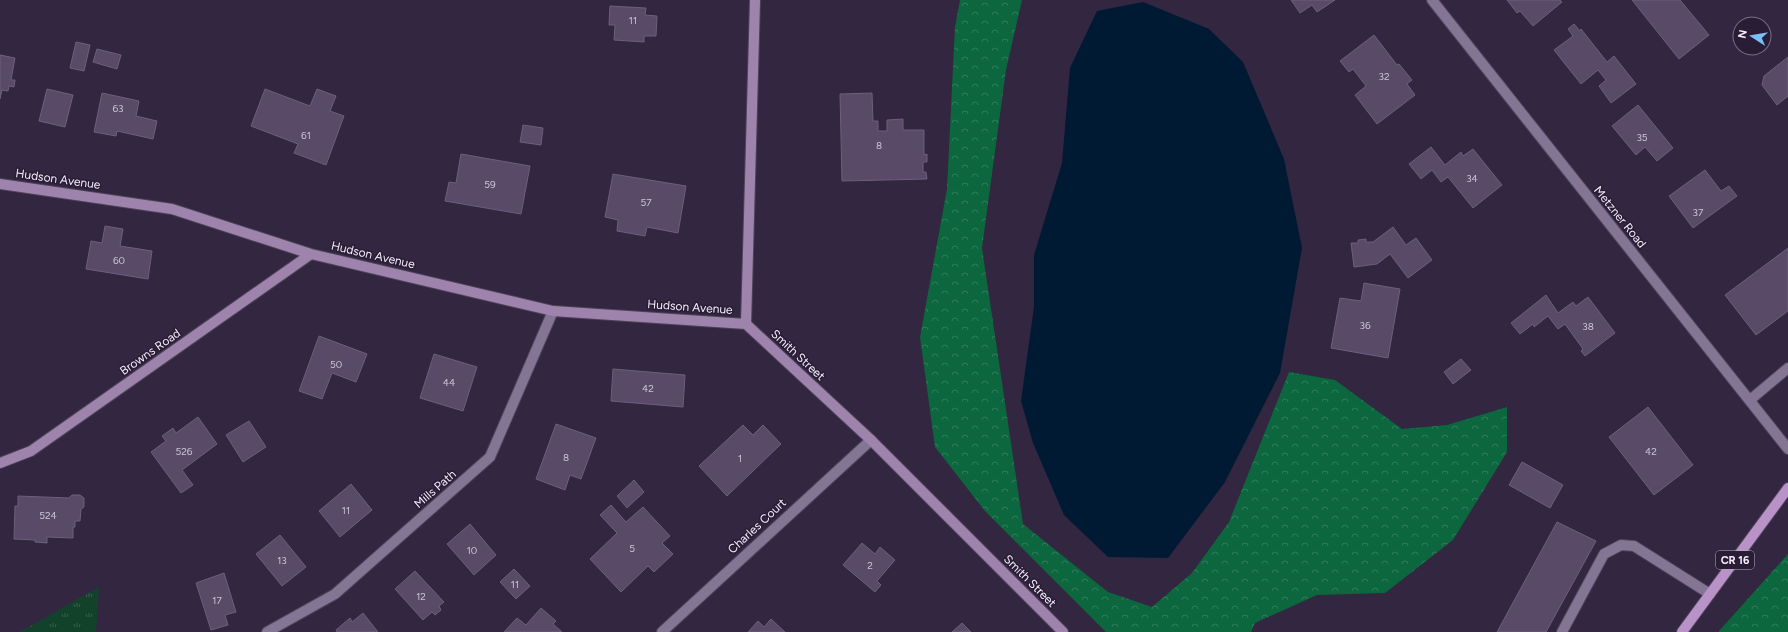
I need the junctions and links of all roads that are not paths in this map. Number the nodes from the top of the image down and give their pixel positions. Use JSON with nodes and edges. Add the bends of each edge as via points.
{"nodes":[{"id":1,"x":755,"y":0,"type":"edge"},
{"id":2,"x":1432,"y":0,"type":"edge"},
{"id":3,"x":0,"y":184,"type":"edge"},
{"id":4,"x":311,"y":254,"type":"junction"},
{"id":5,"x":553,"y":311,"type":"junction"},
{"id":6,"x":746,"y":324,"type":"junction"},
{"id":7,"x":1788,"y":368,"type":"edge"},
{"id":8,"x":1750,"y":400,"type":"junction"},
{"id":9,"x":871,"y":440,"type":"junction"},
{"id":10,"x":1788,"y":449,"type":"edge"},
{"id":11,"x":0,"y":463,"type":"edge"},
{"id":12,"x":1788,"y":488,"type":"edge"},
{"id":13,"x":1710,"y":594,"type":"junction"},
{"id":14,"x":267,"y":632,"type":"edge"},
{"id":15,"x":662,"y":632,"type":"edge"},
{"id":16,"x":1063,"y":632,"type":"edge"},
{"id":17,"x":1562,"y":632,"type":"edge"},
{"id":18,"x":1682,"y":632,"type":"edge"}],
"edges":[{"from":1,"to":6,"type":"street"},
{"from":2,"to":8,"type":"street","name":"Metzner Road"},
{"from":3,"to":4,"type":"street","name":"Hudson Avenue","via":[[172,209]]},
{"from":4,"to":5,"type":"street","name":"Hudson Avenue"},
{"from":4,"to":11,"type":"street","name":"Browns Road","via":[[31,451]]},
{"from":5,"to":6,"type":"street","name":"Hudson Avenue"},
{"from":5,"to":14,"type":"street","name":"Mills Path","via":[[490,457],[335,594]]},
{"from":6,"to":9,"type":"street","name":"Smith Street"},
{"from":7,"to":8,"type":"street"},
{"from":8,"to":10,"type":"street","name":"Metzner Road"},
{"from":9,"to":15,"type":"street","name":"Charles Court"},
{"from":9,"to":16,"type":"street","name":"Smith Street"},
{"from":12,"to":13,"type":"main road","number":"CR 16"},
{"from":13,"to":17,"type":"street","via":[[1634,546],[1621,545],[1604,554]]},
{"from":13,"to":18,"type":"main road","number":"CR 16"}]}
